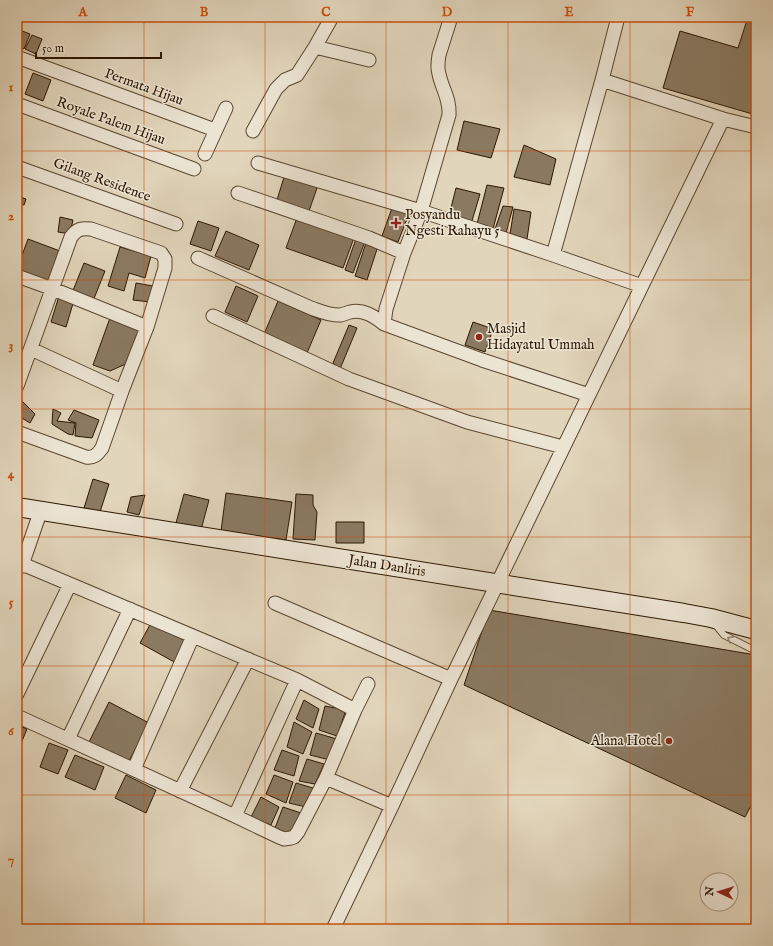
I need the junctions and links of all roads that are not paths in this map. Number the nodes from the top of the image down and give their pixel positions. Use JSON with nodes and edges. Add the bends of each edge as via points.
{"nodes":[{"id":1,"x":332,"y":17,"type":"edge"},
{"id":2,"x":450,"y":17,"type":"edge"},
{"id":3,"x":618,"y":17,"type":"edge"},
{"id":4,"x":315,"y":47,"type":"junction"},
{"id":5,"x":17,"y":57,"type":"edge"},
{"id":6,"x":369,"y":60,"type":"dead end"},
{"id":7,"x":602,"y":80,"type":"junction"},
{"id":8,"x":17,"y":104,"type":"edge"},
{"id":9,"x":226,"y":108,"type":"dead end"},
{"id":10,"x":723,"y":119,"type":"junction"},
{"id":11,"x":756,"y":127,"type":"edge"},
{"id":12,"x":215,"y":130,"type":"junction"},
{"id":13,"x":253,"y":131,"type":"dead end"},
{"id":14,"x":205,"y":154,"type":"dead end"},
{"id":15,"x":258,"y":163,"type":"dead end"},
{"id":16,"x":17,"y":167,"type":"edge"},
{"id":17,"x":194,"y":169,"type":"dead end"},
{"id":18,"x":238,"y":193,"type":"dead end"},
{"id":19,"x":420,"y":212,"type":"junction"},
{"id":20,"x":176,"y":224,"type":"dead end"},
{"id":21,"x":404,"y":252,"type":"junction"},
{"id":22,"x":554,"y":255,"type":"junction"},
{"id":23,"x":198,"y":258,"type":"dead end"},
{"id":24,"x":17,"y":276,"type":"edge"},
{"id":25,"x":642,"y":286,"type":"junction"},
{"id":26,"x":53,"y":289,"type":"junction"},
{"id":27,"x":213,"y":316,"type":"dead end"},
{"id":28,"x":384,"y":324,"type":"junction"},
{"id":29,"x":147,"y":327,"type":"junction"},
{"id":30,"x":31,"y":349,"type":"junction"},
{"id":31,"x":17,"y":386,"type":"edge"},
{"id":32,"x":122,"y":391,"type":"junction"},
{"id":33,"x":589,"y":395,"type":"junction"},
{"id":34,"x":17,"y":432,"type":"edge"},
{"id":35,"x":563,"y":447,"type":"junction"},
{"id":36,"x":17,"y":507,"type":"edge"},
{"id":37,"x":41,"y":510,"type":"junction"},
{"id":38,"x":19,"y":565,"type":"edge"},
{"id":39,"x":497,"y":583,"type":"junction"},
{"id":40,"x":70,"y":584,"type":"junction"},
{"id":41,"x":275,"y":603,"type":"dead end"},
{"id":42,"x":130,"y":609,"type":"junction"},
{"id":43,"x":711,"y":618,"type":"junction"},
{"id":44,"x":756,"y":630,"type":"edge"},
{"id":45,"x":194,"y":636,"type":"junction"},
{"id":46,"x":756,"y":652,"type":"edge"},
{"id":47,"x":248,"y":659,"type":"junction"},
{"id":48,"x":451,"y":679,"type":"junction"},
{"id":49,"x":297,"y":680,"type":"junction"},
{"id":50,"x":368,"y":684,"type":"dead end"},
{"id":51,"x":17,"y":694,"type":"edge"},
{"id":52,"x":355,"y":710,"type":"junction"},
{"id":53,"x":17,"y":716,"type":"edge"},
{"id":54,"x":68,"y":739,"type":"junction"},
{"id":55,"x":134,"y":769,"type":"junction"},
{"id":56,"x":326,"y":778,"type":"junction"},
{"id":57,"x":180,"y":791,"type":"junction"},
{"id":58,"x":392,"y":806,"type":"junction"},
{"id":59,"x":235,"y":816,"type":"junction"},
{"id":60,"x":333,"y":929,"type":"edge"}],
"edges":[{"from":1,"to":4,"type":"street"},
{"from":2,"to":19,"type":"street","via":[[438,62],[449,103],[449,115]]},
{"from":3,"to":7,"type":"street"},
{"from":4,"to":6,"type":"street"},
{"from":4,"to":13,"type":"street","via":[[297,75],[276,89]]},
{"from":5,"to":12,"type":"street","name":"Permata Hijau"},
{"from":7,"to":10,"type":"street"},
{"from":7,"to":22,"type":"street"},
{"from":8,"to":17,"type":"street","name":"Royale Palem Hijau"},
{"from":9,"to":12,"type":"street"},
{"from":10,"to":11,"type":"street"},
{"from":10,"to":25,"type":"street"},
{"from":12,"to":14,"type":"street"},
{"from":15,"to":19,"type":"street"},
{"from":16,"to":20,"type":"street","name":"Gilang Residence"},
{"from":18,"to":21,"type":"street"},
{"from":19,"to":21,"type":"street"},
{"from":19,"to":22,"type":"street"},
{"from":21,"to":28,"type":"street"},
{"from":22,"to":25,"type":"street"},
{"from":23,"to":28,"type":"street","via":[[311,308],[341,315],[352,312],[367,313]]},
{"from":24,"to":26,"type":"street"},
{"from":25,"to":33,"type":"street"},
{"from":26,"to":29,"type":"street"},
{"from":26,"to":29,"type":"street","via":[[71,237],[79,229],[91,229],[161,253],[165,259],[165,268]]},
{"from":26,"to":30,"type":"street"},
{"from":27,"to":35,"type":"street","via":[[349,379],[461,420]]},
{"from":28,"to":33,"type":"street"},
{"from":29,"to":32,"type":"street"},
{"from":30,"to":31,"type":"street"},
{"from":30,"to":32,"type":"street"},
{"from":32,"to":34,"type":"street","via":[[102,448],[96,456],[86,457]]},
{"from":33,"to":35,"type":"street"},
{"from":35,"to":39,"type":"street"},
{"from":36,"to":37,"type":"street","name":"Jalan Danliris"},
{"from":37,"to":38,"type":"street"},
{"from":37,"to":39,"type":"street","name":"Jalan Danliris"},
{"from":38,"to":40,"type":"street"},
{"from":39,"to":43,"type":"street","name":"Jalan Danliris"},
{"from":39,"to":48,"type":"street"},
{"from":40,"to":42,"type":"street"},
{"from":40,"to":51,"type":"street"},
{"from":41,"to":48,"type":"street"},
{"from":42,"to":45,"type":"street"},
{"from":42,"to":54,"type":"street"},
{"from":43,"to":44,"type":"street","name":"Jalan Danliris"},
{"from":46,"to":43,"type":"lane","one_way":true,"via":[[724,635]]},
{"from":45,"to":47,"type":"street"},
{"from":45,"to":55,"type":"street"},
{"from":47,"to":49,"type":"street"},
{"from":47,"to":57,"type":"street"},
{"from":48,"to":58,"type":"street"},
{"from":49,"to":52,"type":"street"},
{"from":49,"to":59,"type":"street"},
{"from":50,"to":52,"type":"street"},
{"from":52,"to":56,"type":"street"},
{"from":53,"to":54,"type":"street"},
{"from":54,"to":55,"type":"street"},
{"from":55,"to":57,"type":"street"},
{"from":56,"to":58,"type":"street"},
{"from":56,"to":59,"type":"street","via":[[294,837],[279,837]]},
{"from":57,"to":59,"type":"street"},
{"from":58,"to":60,"type":"street"}]}
